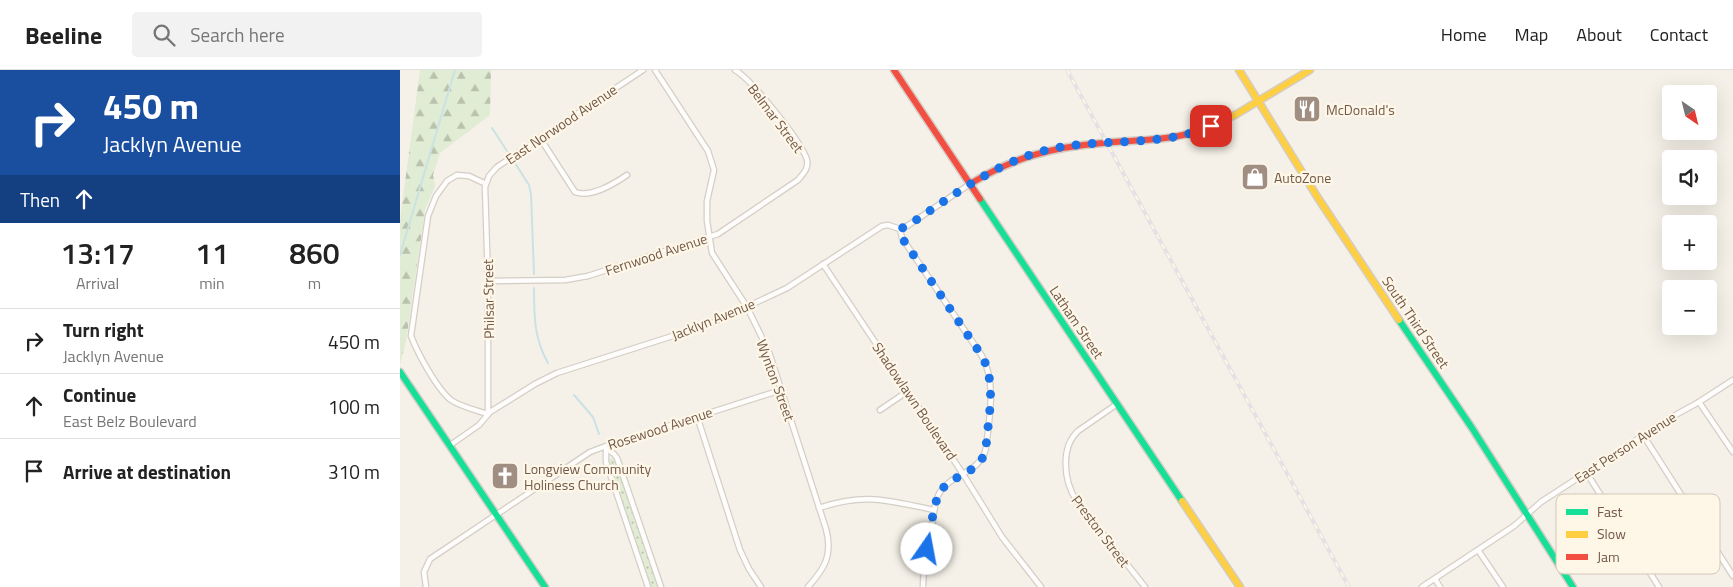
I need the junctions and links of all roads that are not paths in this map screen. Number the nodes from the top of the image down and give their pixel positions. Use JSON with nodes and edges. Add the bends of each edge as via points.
{"nodes":[{"id":1,"x":643,"y":70,"type":"edge"},
{"id":2,"x":655,"y":70,"type":"edge"},
{"id":3,"x":735,"y":70,"type":"edge"},
{"id":4,"x":894,"y":70,"type":"edge"},
{"id":5,"x":1238,"y":70,"type":"edge"},
{"id":6,"x":1310,"y":70,"type":"edge"},
{"id":7,"x":1257,"y":102,"type":"junction"},
{"id":8,"x":540,"y":138,"type":"junction"},
{"id":9,"x":806,"y":171,"type":"joint"},
{"id":10,"x":627,"y":175,"type":"dead end"},
{"id":11,"x":486,"y":184,"type":"junction"},
{"id":12,"x":970,"y":184,"type":"junction"},
{"id":13,"x":900,"y":229,"type":"junction"},
{"id":14,"x":709,"y":236,"type":"junction"},
{"id":15,"x":823,"y":264,"type":"junction"},
{"id":16,"x":488,"y":282,"type":"junction"},
{"id":17,"x":747,"y":307,"type":"junction"},
{"id":18,"x":400,"y":372,"type":"edge"},
{"id":19,"x":1733,"y":380,"type":"edge"},
{"id":20,"x":781,"y":390,"type":"junction"},
{"id":21,"x":908,"y":391,"type":"junction"},
{"id":22,"x":1699,"y":402,"type":"junction"},
{"id":23,"x":1117,"y":404,"type":"junction"},
{"id":24,"x":880,"y":410,"type":"dead end"},
{"id":25,"x":488,"y":414,"type":"junction"},
{"id":26,"x":696,"y":416,"type":"junction"},
{"id":27,"x":1643,"y":435,"type":"junction"},
{"id":28,"x":449,"y":446,"type":"junction"},
{"id":29,"x":606,"y":448,"type":"junction"},
{"id":30,"x":1733,"y":452,"type":"edge"},
{"id":31,"x":1586,"y":472,"type":"junction"},
{"id":32,"x":964,"y":474,"type":"junction"},
{"id":33,"x":1600,"y":494,"type":"edge"},
{"id":34,"x":1681,"y":494,"type":"edge"},
{"id":35,"x":819,"y":508,"type":"junction"},
{"id":36,"x":934,"y":510,"type":"junction"},
{"id":37,"x":495,"y":514,"type":"junction"},
{"id":38,"x":1526,"y":514,"type":"junction"},
{"id":39,"x":1478,"y":550,"type":"junction"},
{"id":40,"x":1720,"y":556,"type":"edge"},
{"id":41,"x":1556,"y":561,"type":"edge"},
{"id":42,"x":1565,"y":574,"type":"edge"},
{"id":43,"x":1651,"y":574,"type":"edge"},
{"id":44,"x":1733,"y":576,"type":"edge"},
{"id":45,"x":1435,"y":579,"type":"junction"},
{"id":46,"x":426,"y":587,"type":"edge"},
{"id":47,"x":545,"y":587,"type":"edge"},
{"id":48,"x":648,"y":587,"type":"edge"},
{"id":49,"x":661,"y":587,"type":"edge"},
{"id":50,"x":762,"y":587,"type":"edge"},
{"id":51,"x":808,"y":587,"type":"edge"},
{"id":52,"x":923,"y":587,"type":"edge"},
{"id":53,"x":1041,"y":587,"type":"edge"},
{"id":54,"x":1144,"y":587,"type":"edge"},
{"id":55,"x":1240,"y":587,"type":"edge"},
{"id":56,"x":1422,"y":587,"type":"edge"},
{"id":57,"x":1440,"y":587,"type":"edge"},
{"id":58,"x":1503,"y":587,"type":"edge"},
{"id":59,"x":1573,"y":587,"type":"edge"},
{"id":60,"x":1659,"y":587,"type":"edge"}],
"edges":[{"from":1,"to":8,"type":"street","name":"East Norwood Avenue"},
{"from":2,"to":14,"type":"street","name":"Wynton Street","via":[[712,160],[707,221]]},
{"from":3,"to":9,"type":"street","name":"Belmar Street","via":[[757,89],[801,149],[807,162]]},
{"from":4,"to":12,"type":"street","name":"Latham Street"},
{"from":5,"to":7,"type":"street","name":"South Third Street"},
{"from":6,"to":7,"type":"street"},
{"from":7,"to":12,"type":"street","via":[[1218,123],[1187,134],[1064,146],[1033,153]]},
{"from":7,"to":38,"type":"street","name":"South Third Street"},
{"from":8,"to":10,"type":"street","via":[[575,192],[581,194],[607,187]]},
{"from":8,"to":11,"type":"street","name":"East Norwood Avenue","via":[[496,167]]},
{"from":9,"to":14,"type":"street","name":"Fernwood Avenue","via":[[737,222]]},
{"from":11,"to":16,"type":"street","name":"Philsar Street"},
{"from":11,"to":25,"type":"street","via":[[464,174],[454,176],[436,196],[428,216],[411,336],[441,391],[452,401]]},
{"from":12,"to":13,"type":"street","name":"Jacklyn Avenue"},
{"from":12,"to":23,"type":"street","name":"Latham Street"},
{"from":13,"to":15,"type":"street","name":"Jacklyn Avenue","via":[[882,226]]},
{"from":13,"to":32,"type":"street","via":[[902,238],[982,356],[990,374],[985,451],[977,465]]},
{"from":14,"to":16,"type":"street","name":"Fernwood Avenue","via":[[588,276],[565,280]]},
{"from":14,"to":17,"type":"street","name":"Wynton Street","via":[[712,253]]},
{"from":15,"to":17,"type":"street","name":"Jacklyn Avenue","via":[[787,288]]},
{"from":15,"to":21,"type":"street","name":"Shadowlawn Boulevard"},
{"from":16,"to":25,"type":"street","name":"Philsar Street"},
{"from":17,"to":20,"type":"street","name":"Wynton Street","via":[[769,352]]},
{"from":17,"to":25,"type":"street","name":"Jacklyn Avenue","via":[[710,324],[558,373]]},
{"from":18,"to":28,"type":"street"},
{"from":19,"to":22,"type":"street","name":"East Person Avenue"},
{"from":20,"to":26,"type":"street","name":"Rosewood Avenue"},
{"from":20,"to":35,"type":"street","name":"Wynton Street"},
{"from":21,"to":24,"type":"street"},
{"from":21,"to":32,"type":"street","name":"Shadowlawn Boulevard"},
{"from":22,"to":27,"type":"street","name":"East Person Avenue"},
{"from":22,"to":30,"type":"street"},
{"from":23,"to":54,"type":"street","name":"Preston Street","via":[[1073,436],[1067,454],[1066,474],[1076,500]]},
{"from":23,"to":55,"type":"street","name":"Latham Street"},
{"from":25,"to":28,"type":"street","name":"Jacklyn Avenue","via":[[479,425]]},
{"from":26,"to":29,"type":"street","name":"Rosewood Avenue"},
{"from":26,"to":50,"type":"street","via":[[740,550]]},
{"from":27,"to":31,"type":"street","name":"East Person Avenue"},
{"from":27,"to":34,"type":"street"},
{"from":28,"to":37,"type":"street"},
{"from":29,"to":37,"type":"street","name":"Rosewood Avenue","via":[[583,457]]},
{"from":29,"to":48,"type":"street","via":[[606,462]]},
{"from":29,"to":49,"type":"street","via":[[614,454],[620,467]]},
{"from":31,"to":33,"type":"street"},
{"from":31,"to":38,"type":"street","name":"East Person Avenue"},
{"from":32,"to":36,"type":"street","via":[[942,490]]},
{"from":32,"to":53,"type":"street","name":"Shadowlawn Boulevard","via":[[1002,537]]},
{"from":35,"to":36,"type":"street","via":[[868,498]]},
{"from":35,"to":51,"type":"street","name":"Wynton Street","via":[[828,534],[829,554],[822,570]]},
{"from":36,"to":52,"type":"street"},
{"from":37,"to":46,"type":"street","name":"Rosewood Avenue","via":[[430,559],[424,572]]},
{"from":37,"to":47,"type":"street"},
{"from":38,"to":39,"type":"street","name":"East Person Avenue"},
{"from":38,"to":41,"type":"street","name":"South Third Street"},
{"from":39,"to":45,"type":"street","name":"East Person Avenue"},
{"from":39,"to":58,"type":"street"},
{"from":40,"to":44,"type":"street"},
{"from":42,"to":59,"type":"street","name":"South Third Street"},
{"from":43,"to":60,"type":"street"},
{"from":45,"to":56,"type":"street","name":"East Person Avenue"},
{"from":45,"to":57,"type":"street"}]}
